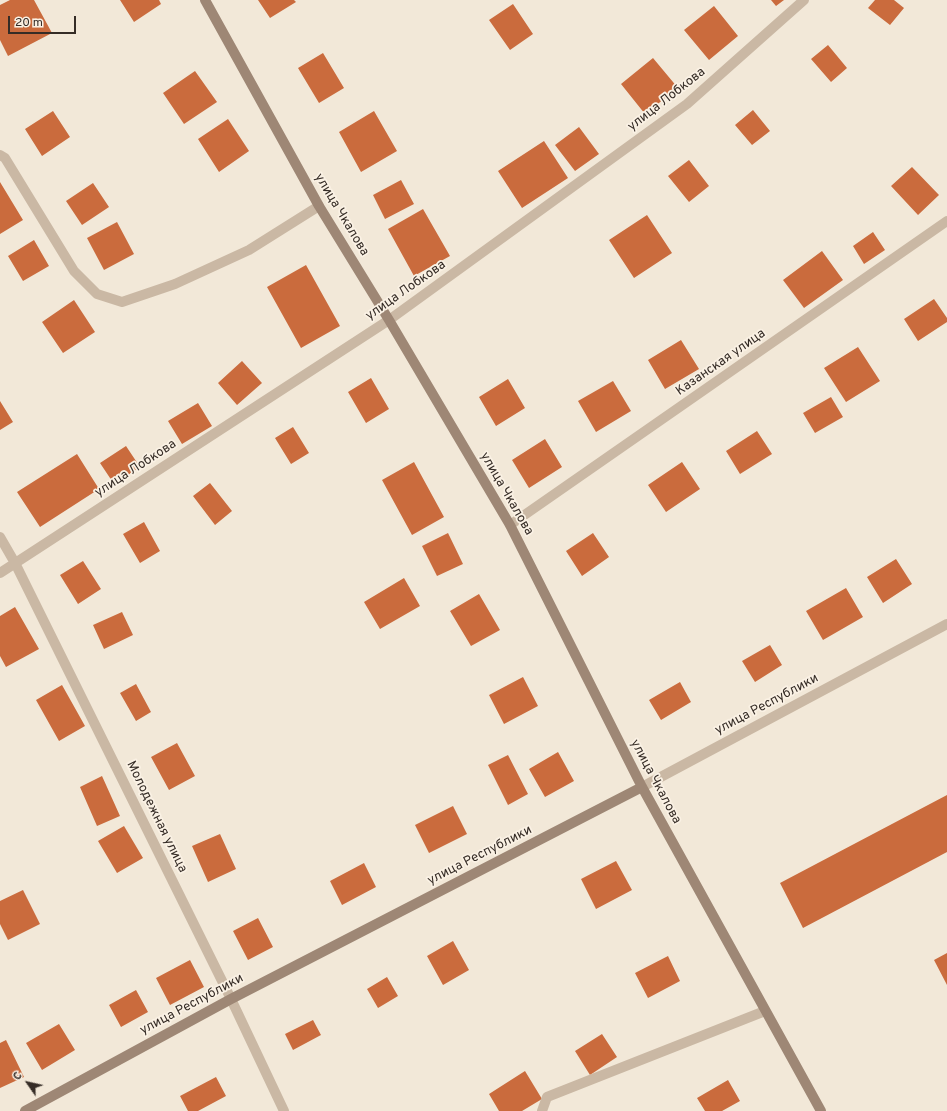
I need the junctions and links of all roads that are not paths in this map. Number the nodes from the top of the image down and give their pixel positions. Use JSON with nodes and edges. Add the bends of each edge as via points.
{"nodes":[{"id":1,"x":206,"y":0,"type":"edge"},
{"id":2,"x":804,"y":0,"type":"edge"},
{"id":3,"x":0,"y":155,"type":"edge"},
{"id":4,"x":319,"y":206,"type":"junction"},
{"id":5,"x":947,"y":221,"type":"edge"},
{"id":6,"x":389,"y":320,"type":"junction"},
{"id":7,"x":510,"y":525,"type":"junction"},
{"id":8,"x":0,"y":537,"type":"edge"},
{"id":9,"x":15,"y":562,"type":"junction"},
{"id":10,"x":0,"y":573,"type":"edge"},
{"id":11,"x":947,"y":624,"type":"edge"},
{"id":12,"x":642,"y":787,"type":"junction"},
{"id":13,"x":231,"y":999,"type":"junction"},
{"id":14,"x":766,"y":1011,"type":"junction"},
{"id":15,"x":25,"y":1111,"type":"edge"},
{"id":16,"x":284,"y":1111,"type":"edge"},
{"id":17,"x":542,"y":1111,"type":"edge"},
{"id":18,"x":821,"y":1111,"type":"edge"}],
"edges":[{"from":1,"to":4,"type":"main road","name":"улица Чкалова"},
{"from":2,"to":6,"type":"street","name":"улица Лобкова","via":[[687,104]]},
{"from":3,"to":4,"type":"street","via":[[5,158],[74,271],[97,294],[122,302],[175,284],[249,250]]},
{"from":4,"to":6,"type":"main road","name":"улица Чкалова"},
{"from":5,"to":7,"type":"street","name":"Казанская улица"},
{"from":6,"to":7,"type":"main road","name":"улица Чкалова"},
{"from":6,"to":9,"type":"street","name":"улица Лобкова"},
{"from":7,"to":12,"type":"main road","name":"улица Чкалова"},
{"from":8,"to":9,"type":"street","name":"Молодежная улица"},
{"from":9,"to":10,"type":"street","name":"улица Лобкова"},
{"from":9,"to":13,"type":"street","name":"Молодежная улица"},
{"from":11,"to":12,"type":"street","name":"улица Республики"},
{"from":12,"to":13,"type":"main road","name":"улица Республики"},
{"from":12,"to":14,"type":"main road","name":"улица Чкалова"},
{"from":13,"to":15,"type":"main road","name":"улица Республики"},
{"from":13,"to":16,"type":"street","name":"Молодежная улица"},
{"from":14,"to":17,"type":"street","via":[[547,1097]]},
{"from":14,"to":18,"type":"main road","name":"улица Чкалова"}]}
